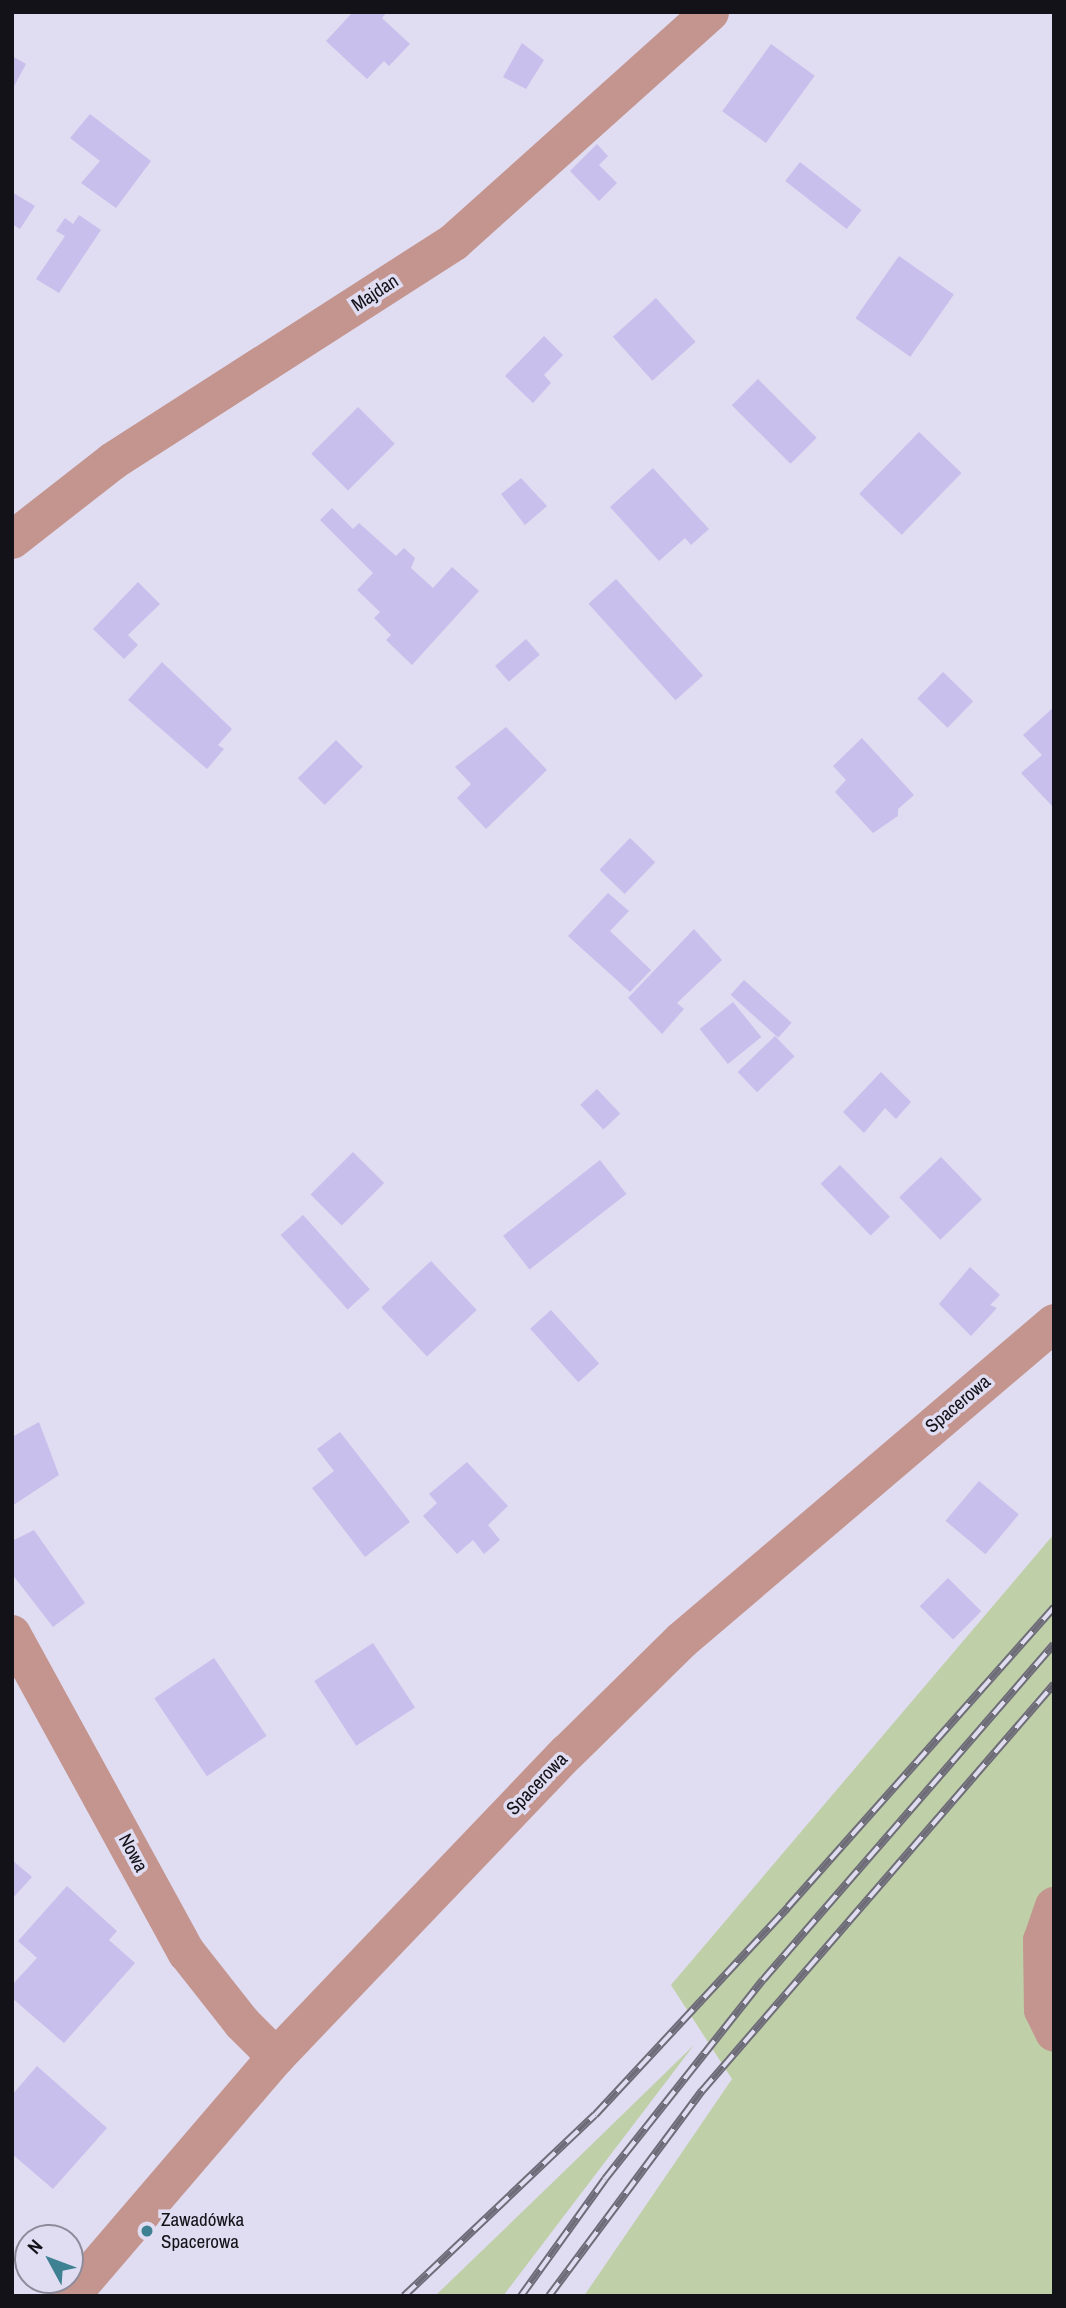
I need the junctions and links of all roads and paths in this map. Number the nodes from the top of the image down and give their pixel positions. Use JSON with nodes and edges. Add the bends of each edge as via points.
{"nodes":[{"id":1,"x":710,"y":12,"type":"edge"},
{"id":2,"x":12,"y":540,"type":"edge"},
{"id":3,"x":1054,"y":1323,"type":"edge"},
{"id":4,"x":12,"y":1634,"type":"edge"},
{"id":5,"x":1054,"y":1906,"type":"edge"},
{"id":6,"x":1054,"y":2033,"type":"edge"},
{"id":7,"x":276,"y":2057,"type":"junction"},
{"id":8,"x":71,"y":2296,"type":"edge"}],
"edges":[{"from":1,"to":2,"type":"street","name":"Majdan","via":[[454,242],[113,461]]},
{"from":3,"to":7,"type":"street","name":"Spacerowa","via":[[682,1640],[567,1753]]},
{"from":4,"to":7,"type":"street","name":"Nowa","via":[[187,1953],[243,2024]]},
{"from":5,"to":6,"type":"street","via":[[1042,1940],[1043,2010]]},
{"from":7,"to":8,"type":"street","name":"Spacerowa"}]}
